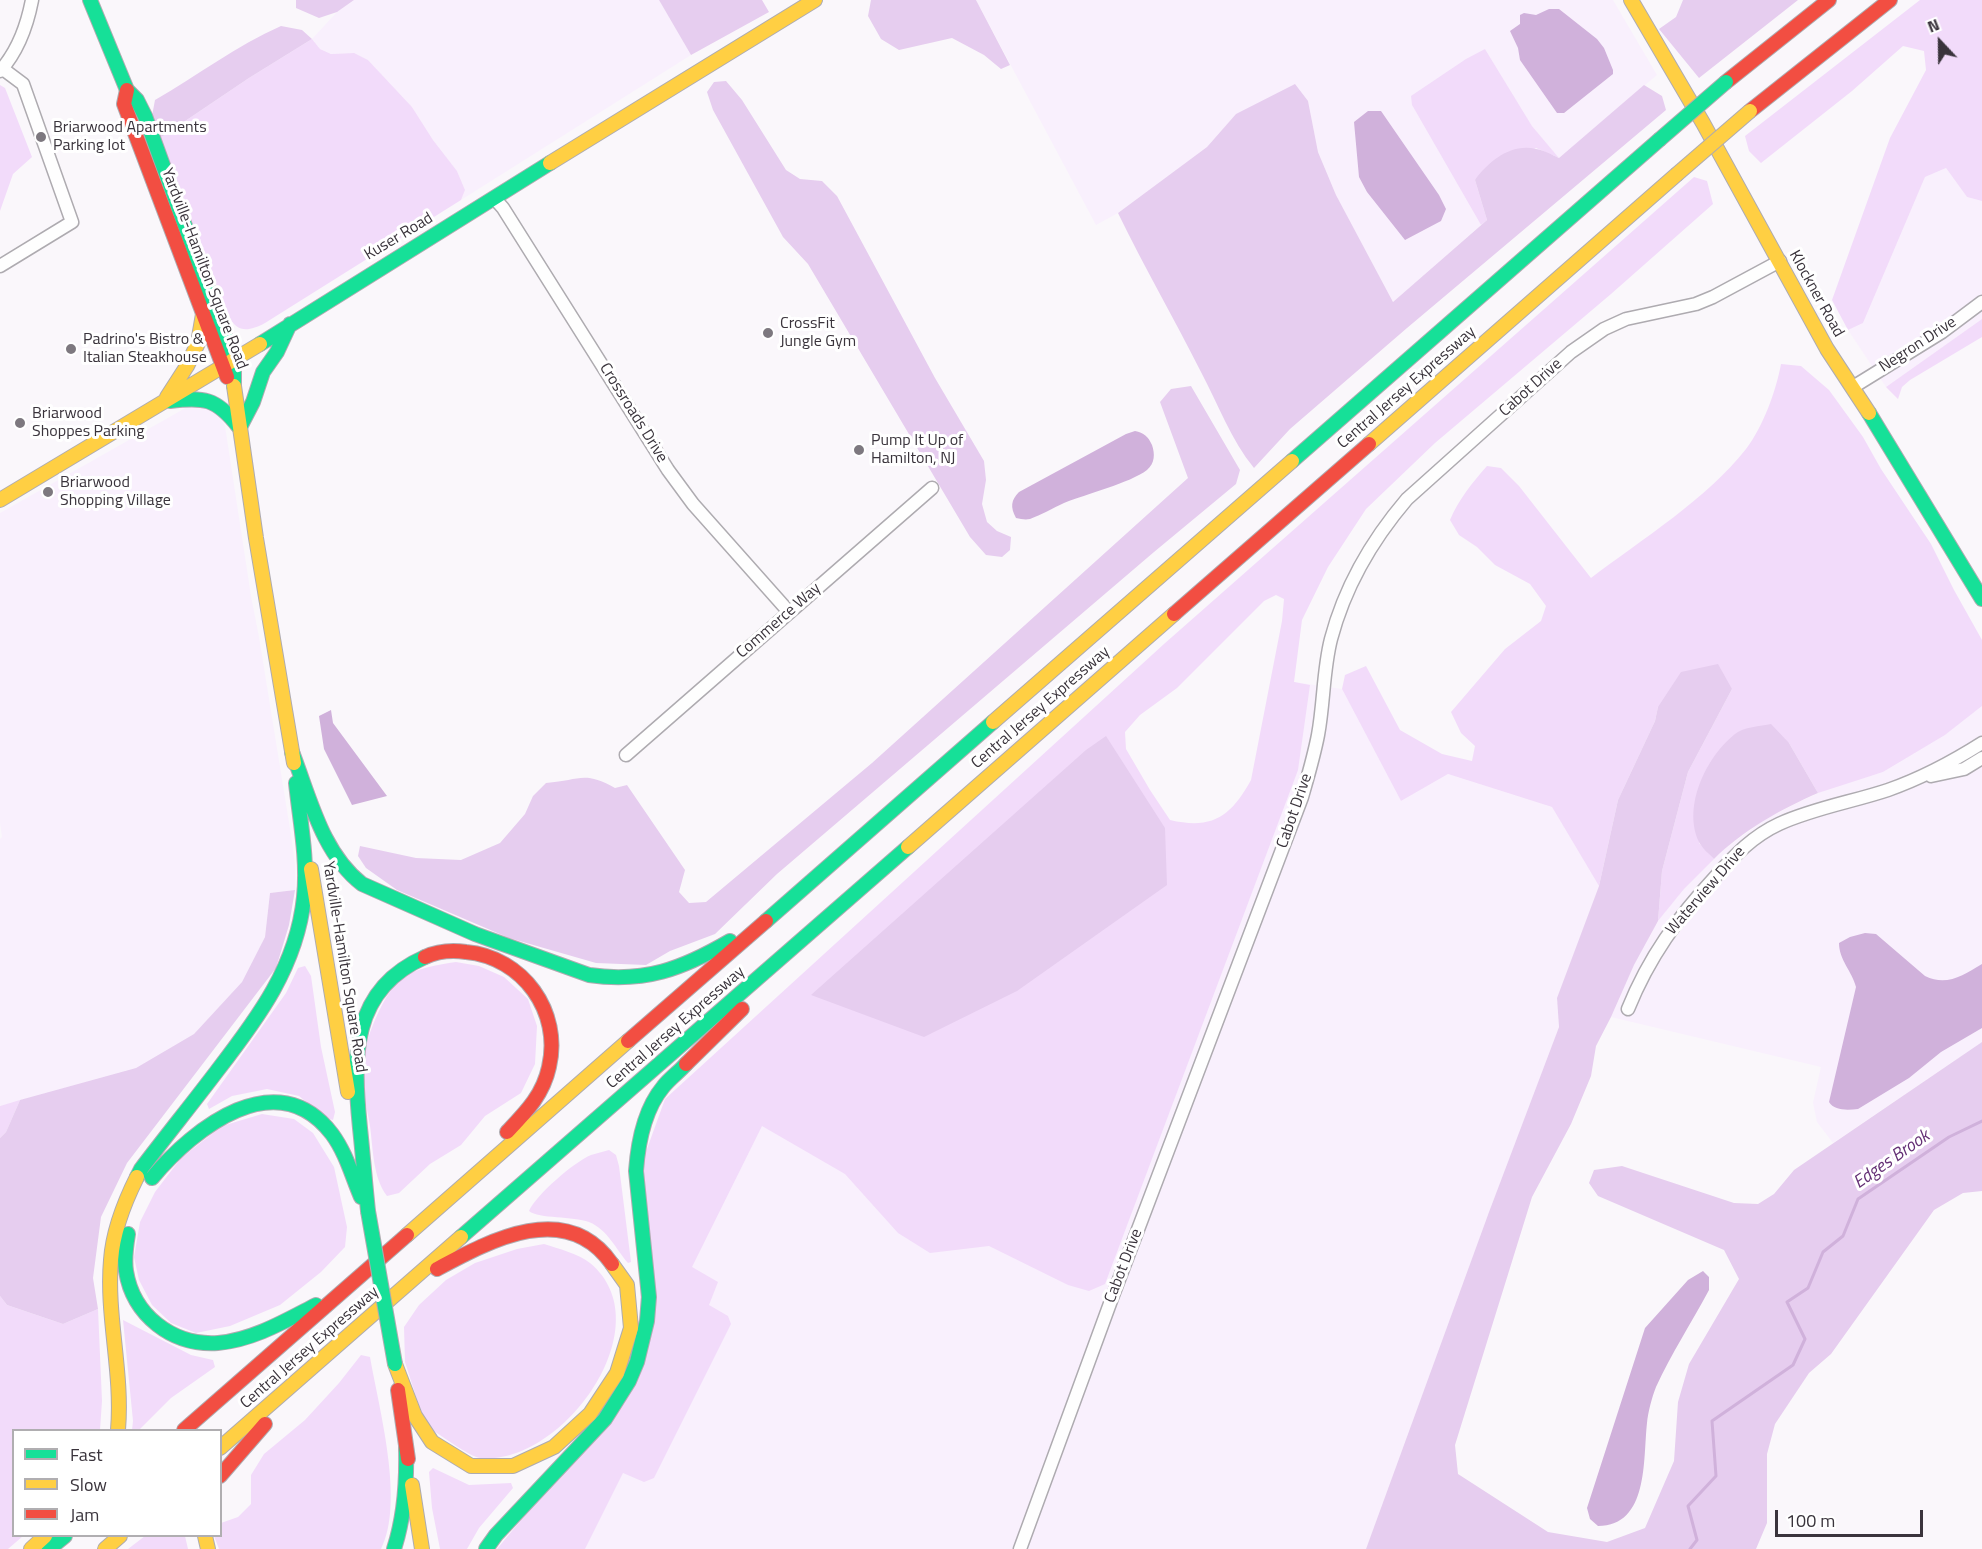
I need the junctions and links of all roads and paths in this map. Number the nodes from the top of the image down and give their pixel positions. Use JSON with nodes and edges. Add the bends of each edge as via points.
{"nodes":[{"id":1,"x":32,"y":0,"type":"edge"},
{"id":2,"x":90,"y":0,"type":"edge"},
{"id":3,"x":815,"y":0,"type":"edge"},
{"id":4,"x":1631,"y":0,"type":"edge"},
{"id":5,"x":1829,"y":0,"type":"edge"},
{"id":6,"x":1890,"y":0,"type":"edge"},
{"id":7,"x":1,"y":70,"type":"edge"},
{"id":8,"x":127,"y":90,"type":"junction"},
{"id":9,"x":495,"y":199,"type":"junction"},
{"id":10,"x":1779,"y":261,"type":"junction"},
{"id":11,"x":0,"y":266,"type":"edge"},
{"id":12,"x":1982,"y":302,"type":"edge"},
{"id":13,"x":203,"y":314,"type":"junction"},
{"id":14,"x":290,"y":324,"type":"junction"},
{"id":15,"x":227,"y":363,"type":"junction"},
{"id":16,"x":1852,"y":387,"type":"junction"},
{"id":17,"x":164,"y":402,"type":"junction"},
{"id":18,"x":240,"y":427,"type":"junction"},
{"id":19,"x":932,"y":489,"type":"dead end"},
{"id":20,"x":0,"y":500,"type":"edge"},
{"id":21,"x":1982,"y":599,"type":"edge"},
{"id":22,"x":789,"y":612,"type":"junction"},
{"id":23,"x":1982,"y":743,"type":"edge"},
{"id":24,"x":626,"y":755,"type":"dead end"},
{"id":25,"x":292,"y":756,"type":"junction"},
{"id":26,"x":1982,"y":758,"type":"edge"},
{"id":27,"x":1921,"y":778,"type":"junction"},
{"id":28,"x":910,"y":796,"type":"junction"},
{"id":29,"x":934,"y":824,"type":"junction"},
{"id":30,"x":1629,"y":1009,"type":"dead end"},
{"id":31,"x":368,"y":1211,"type":"junction"},
{"id":32,"x":399,"y":1242,"type":"junction"},
{"id":33,"x":343,"y":1292,"type":"junction"},
{"id":34,"x":389,"y":1300,"type":"junction"},
{"id":35,"x":322,"y":1359,"type":"junction"},
{"id":36,"x":395,"y":1365,"type":"junction"},
{"id":37,"x":118,"y":1429,"type":"edge"},
{"id":38,"x":186,"y":1429,"type":"edge"},
{"id":39,"x":222,"y":1446,"type":"edge"},
{"id":40,"x":406,"y":1447,"type":"junction"},
{"id":41,"x":222,"y":1474,"type":"edge"},
{"id":42,"x":44,"y":1537,"type":"edge"},
{"id":43,"x":64,"y":1537,"type":"edge"},
{"id":44,"x":119,"y":1537,"type":"edge"},
{"id":45,"x":31,"y":1549,"type":"edge"},
{"id":46,"x":49,"y":1549,"type":"edge"},
{"id":47,"x":105,"y":1549,"type":"edge"},
{"id":48,"x":394,"y":1549,"type":"edge"},
{"id":49,"x":422,"y":1549,"type":"edge"},
{"id":50,"x":486,"y":1549,"type":"edge"},
{"id":51,"x":1020,"y":1549,"type":"edge"}],
"edges":[{"from":1,"to":7,"type":"street","via":[[23,36]]},
{"from":2,"to":8,"type":"main road","name":"Yardville-Hamilton Square Road"},
{"from":3,"to":9,"type":"main road","name":"Kuser Road"},
{"from":4,"to":10,"type":"main road","name":"Klockner Road"},
{"from":5,"to":28,"type":"main road","name":"Central Jersey Expressway","bridge":true,"via":[[1659,140]]},
{"from":6,"to":29,"type":"main road","name":"Central Jersey Expressway","bridge":true,"via":[[1750,111]]},
{"from":7,"to":11,"type":"street","via":[[22,84],[72,222]]},
{"from":8,"to":13,"type":"main road","name":"Yardville-Hamilton Square Road","via":[[124,105]]},
{"from":8,"to":15,"type":"main road","name":"Yardville-Hamilton Square Road","via":[[145,116]]},
{"from":9,"to":14,"type":"main road","name":"Kuser Road"},
{"from":9,"to":22,"type":"street","name":"Crossroads Drive","via":[[674,478]]},
{"from":10,"to":16,"type":"main road","name":"Klockner Road"},
{"from":10,"to":51,"type":"street","name":"Cabot Drive","via":[[1696,304],[1615,324],[1570,352],[1407,499],[1362,562],[1331,639],[1318,735],[1302,797]]},
{"from":12,"to":16,"type":"street","name":"Negron Drive","via":[[1942,332]]},
{"from":13,"to":15,"type":"main road","name":"Yardville-Hamilton Square Road"},
{"from":13,"to":17,"type":"main road","via":[[198,343]]},
{"from":14,"to":15,"type":"main road","name":"Kuser Road"},
{"from":14,"to":18,"type":"main road","via":[[263,372]]},
{"from":15,"to":17,"type":"main road","name":"Kuser Road"},
{"from":15,"to":18,"type":"main road","name":"Yardville-Hamilton Square Road"},
{"from":16,"to":21,"type":"main road","name":"Klockner Road"},
{"from":17,"to":18,"type":"main road","via":[[211,399]]},
{"from":17,"to":20,"type":"main road","name":"Kuser Road"},
{"from":18,"to":25,"type":"main road","name":"Yardville-Hamilton Square Road"},
{"from":19,"to":22,"type":"street","name":"Commerce Way"},
{"from":22,"to":24,"type":"street","name":"Commerce Way"},
{"from":23,"to":27,"type":"street","name":"Waterview Drive"},
{"from":25,"to":28,"type":"main road","via":[[329,847],[362,884],[475,934],[606,978],[644,978],[664,973],[718,948],[758,922]]},
{"from":25,"to":31,"type":"main road","name":"Yardville-Hamilton Square Road"},
{"from":25,"to":37,"type":"main road","via":[[305,872],[302,919],[288,965],[265,1007],[141,1169],[127,1195],[114,1236],[110,1275],[121,1399]]},
{"from":26,"to":27,"type":"street","name":"Waterview Drive","via":[[1964,769]]},
{"from":27,"to":30,"type":"street","name":"Waterview Drive","via":[[1800,815],[1748,842],[1671,929],[1652,958]]},
{"from":28,"to":32,"type":"main road","name":"Central Jersey Expressway"},
{"from":29,"to":34,"type":"main road","name":"Central Jersey Expressway"},
{"from":29,"to":50,"type":"main road","via":[[673,1076],[652,1104],[637,1153],[649,1297],[637,1362],[605,1419]]},
{"from":31,"to":32,"type":"main road","via":[[355,1064],[369,1011],[399,971],[422,957],[465,950],[507,963],[530,984],[546,1011],[552,1041],[543,1086],[526,1112]]},
{"from":31,"to":33,"type":"main road","via":[[327,1128],[306,1110],[263,1102],[235,1110],[176,1149],[151,1180],[128,1235],[125,1260],[129,1287],[144,1313],[177,1337],[219,1343],[244,1337]]},
{"from":31,"to":36,"type":"main road","name":"Yardville-Hamilton Square Road","bridge":true},
{"from":32,"to":33,"type":"main road","name":"Central Jersey Expressway"},
{"from":33,"to":38,"type":"main road","name":"Central Jersey Expressway"},
{"from":34,"to":35,"type":"main road","name":"Central Jersey Expressway"},
{"from":34,"to":36,"type":"main road","via":[[438,1269],[496,1240],[519,1232],[551,1229],[583,1236],[607,1252],[624,1276],[632,1304],[630,1333],[622,1360],[589,1416],[555,1446],[510,1468],[480,1469],[441,1452],[422,1430]]},
{"from":35,"to":39,"type":"main road","name":"Central Jersey Expressway"},
{"from":35,"to":41,"type":"main road"},
{"from":36,"to":40,"type":"main road","name":"Yardville-Hamilton Square Road"},
{"from":40,"to":48,"type":"main road","via":[[407,1490]]},
{"from":40,"to":49,"type":"main road","name":"Yardville-Hamilton Square Road"},
{"from":42,"to":45,"type":"main road"},
{"from":43,"to":46,"type":"main road"},
{"from":44,"to":47,"type":"main road"}]}
